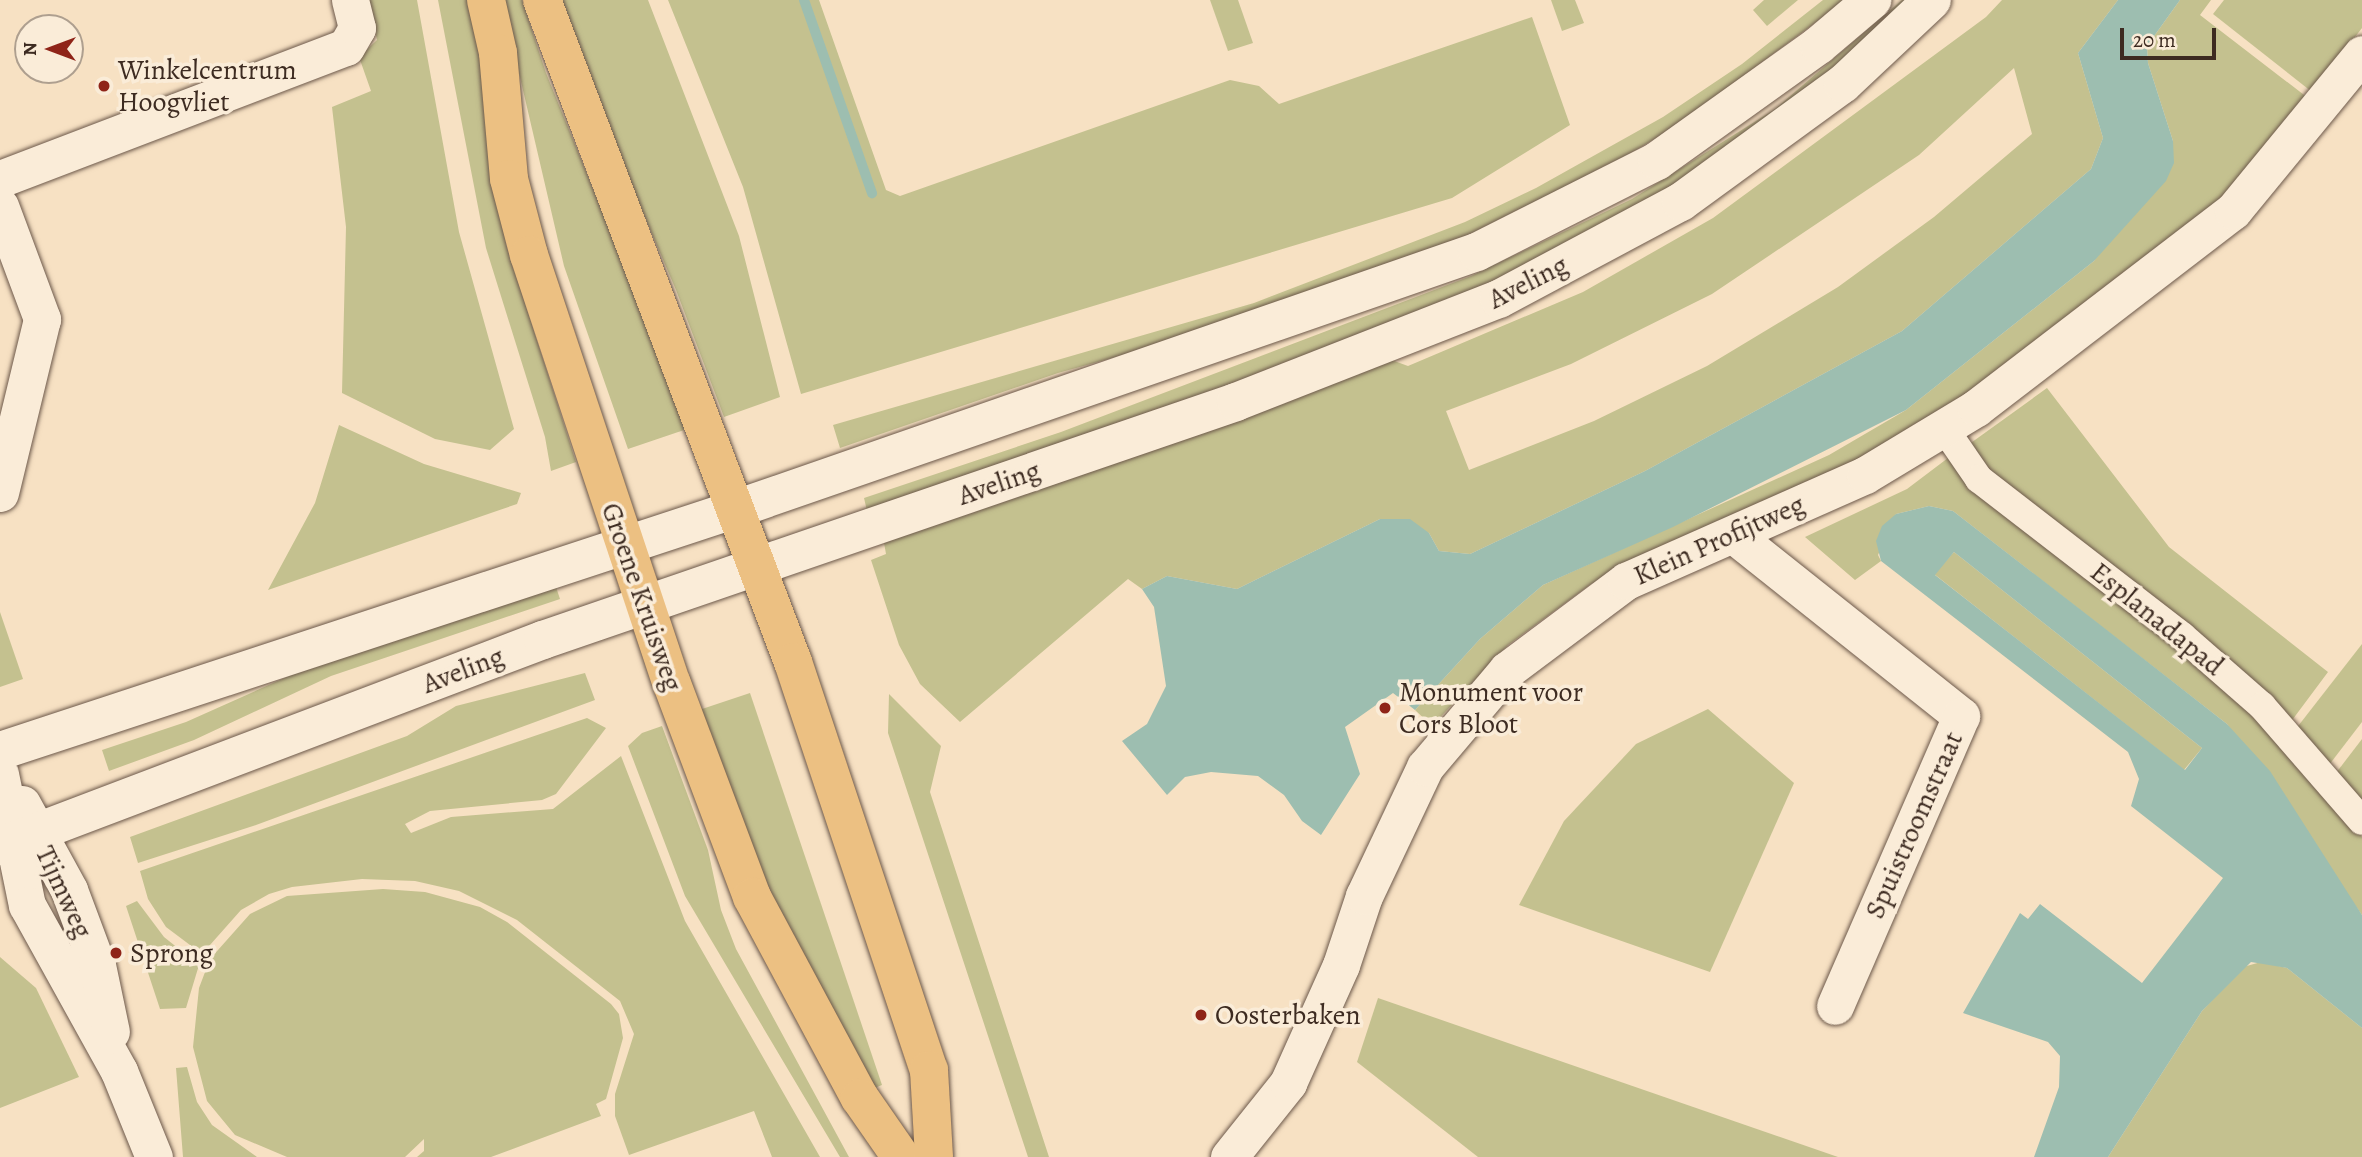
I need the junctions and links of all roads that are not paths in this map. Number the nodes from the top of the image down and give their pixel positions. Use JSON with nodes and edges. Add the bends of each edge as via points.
{"nodes":[{"id":1,"x":350,"y":0,"type":"edge"},
{"id":2,"x":486,"y":0,"type":"edge"},
{"id":3,"x":542,"y":0,"type":"edge"},
{"id":4,"x":1872,"y":0,"type":"edge"},
{"id":5,"x":1932,"y":0,"type":"edge"},
{"id":6,"x":2362,"y":54,"type":"edge"},
{"id":7,"x":0,"y":179,"type":"edge"},
{"id":8,"x":0,"y":206,"type":"edge"},
{"id":9,"x":1944,"y":428,"type":"junction"},
{"id":10,"x":0,"y":493,"type":"edge"},
{"id":11,"x":736,"y":509,"type":"junction"},
{"id":12,"x":1735,"y":536,"type":"junction"},
{"id":13,"x":624,"y":544,"type":"junction"},
{"id":14,"x":757,"y":567,"type":"junction"},
{"id":15,"x":645,"y":605,"type":"junction"},
{"id":16,"x":0,"y":751,"type":"edge"},
{"id":17,"x":0,"y":762,"type":"edge"},
{"id":18,"x":0,"y":774,"type":"edge"},
{"id":19,"x":2362,"y":821,"type":"edge"},
{"id":20,"x":17,"y":840,"type":"edge"},
{"id":21,"x":1835,"y":1006,"type":"dead end"},
{"id":22,"x":154,"y":1157,"type":"edge"},
{"id":23,"x":901,"y":1157,"type":"edge"},
{"id":24,"x":934,"y":1157,"type":"edge"},
{"id":25,"x":1229,"y":1157,"type":"edge"}],
"edges":[{"from":1,"to":7,"type":"street","via":[[357,28],[346,47]]},
{"from":2,"to":13,"type":"main road","name":"Groene Kruisweg","via":[[498,53],[509,179],[552,333]]},
{"from":3,"to":11,"type":"main road"},
{"from":4,"to":11,"type":"main road","name":"Aveling","via":[[1819,45],[1657,161],[1477,252]]},
{"from":5,"to":14,"type":"main road","name":"Aveling","via":[[1843,84],[1681,202],[1499,299],[1236,402]]},
{"from":6,"to":9,"type":"street","name":"Klein Profijtweg","via":[[2233,211],[2037,364]]},
{"from":8,"to":10,"type":"street","via":[[42,319]]},
{"from":9,"to":12,"type":"street","name":"Klein Profijtweg","via":[[1865,475]]},
{"from":9,"to":19,"type":"street","name":"Esplanadapad","via":[[1979,479],[2182,636],[2262,706]]},
{"from":11,"to":13,"type":"main road","name":"Aveling"},
{"from":11,"to":14,"type":"main road"},
{"from":12,"to":21,"type":"street","name":"Spuistroomstraat","via":[[1961,716]]},
{"from":12,"to":25,"type":"street","name":"Klein Profijtweg","via":[[1626,581],[1507,670],[1425,766],[1364,895],[1341,965],[1288,1083]]},
{"from":13,"to":15,"type":"main road","name":"Groene Kruisweg"},
{"from":13,"to":16,"type":"main road","name":"Aveling","via":[[97,723]]},
{"from":14,"to":15,"type":"main road","name":"Aveling"},
{"from":14,"to":24,"type":"main road","via":[[929,1070]]},
{"from":15,"to":20,"type":"main road","name":"Aveling"},
{"from":15,"to":23,"type":"main road","name":"Groene Kruisweg","via":[[752,897],[860,1098]]},
{"from":17,"to":20,"type":"street","name":"Tijmweg"},
{"from":18,"to":20,"type":"street","name":"Tijmweg"},
{"from":20,"to":22,"type":"street","name":"Tijmweg","via":[[27,905],[119,1071]]}]}
